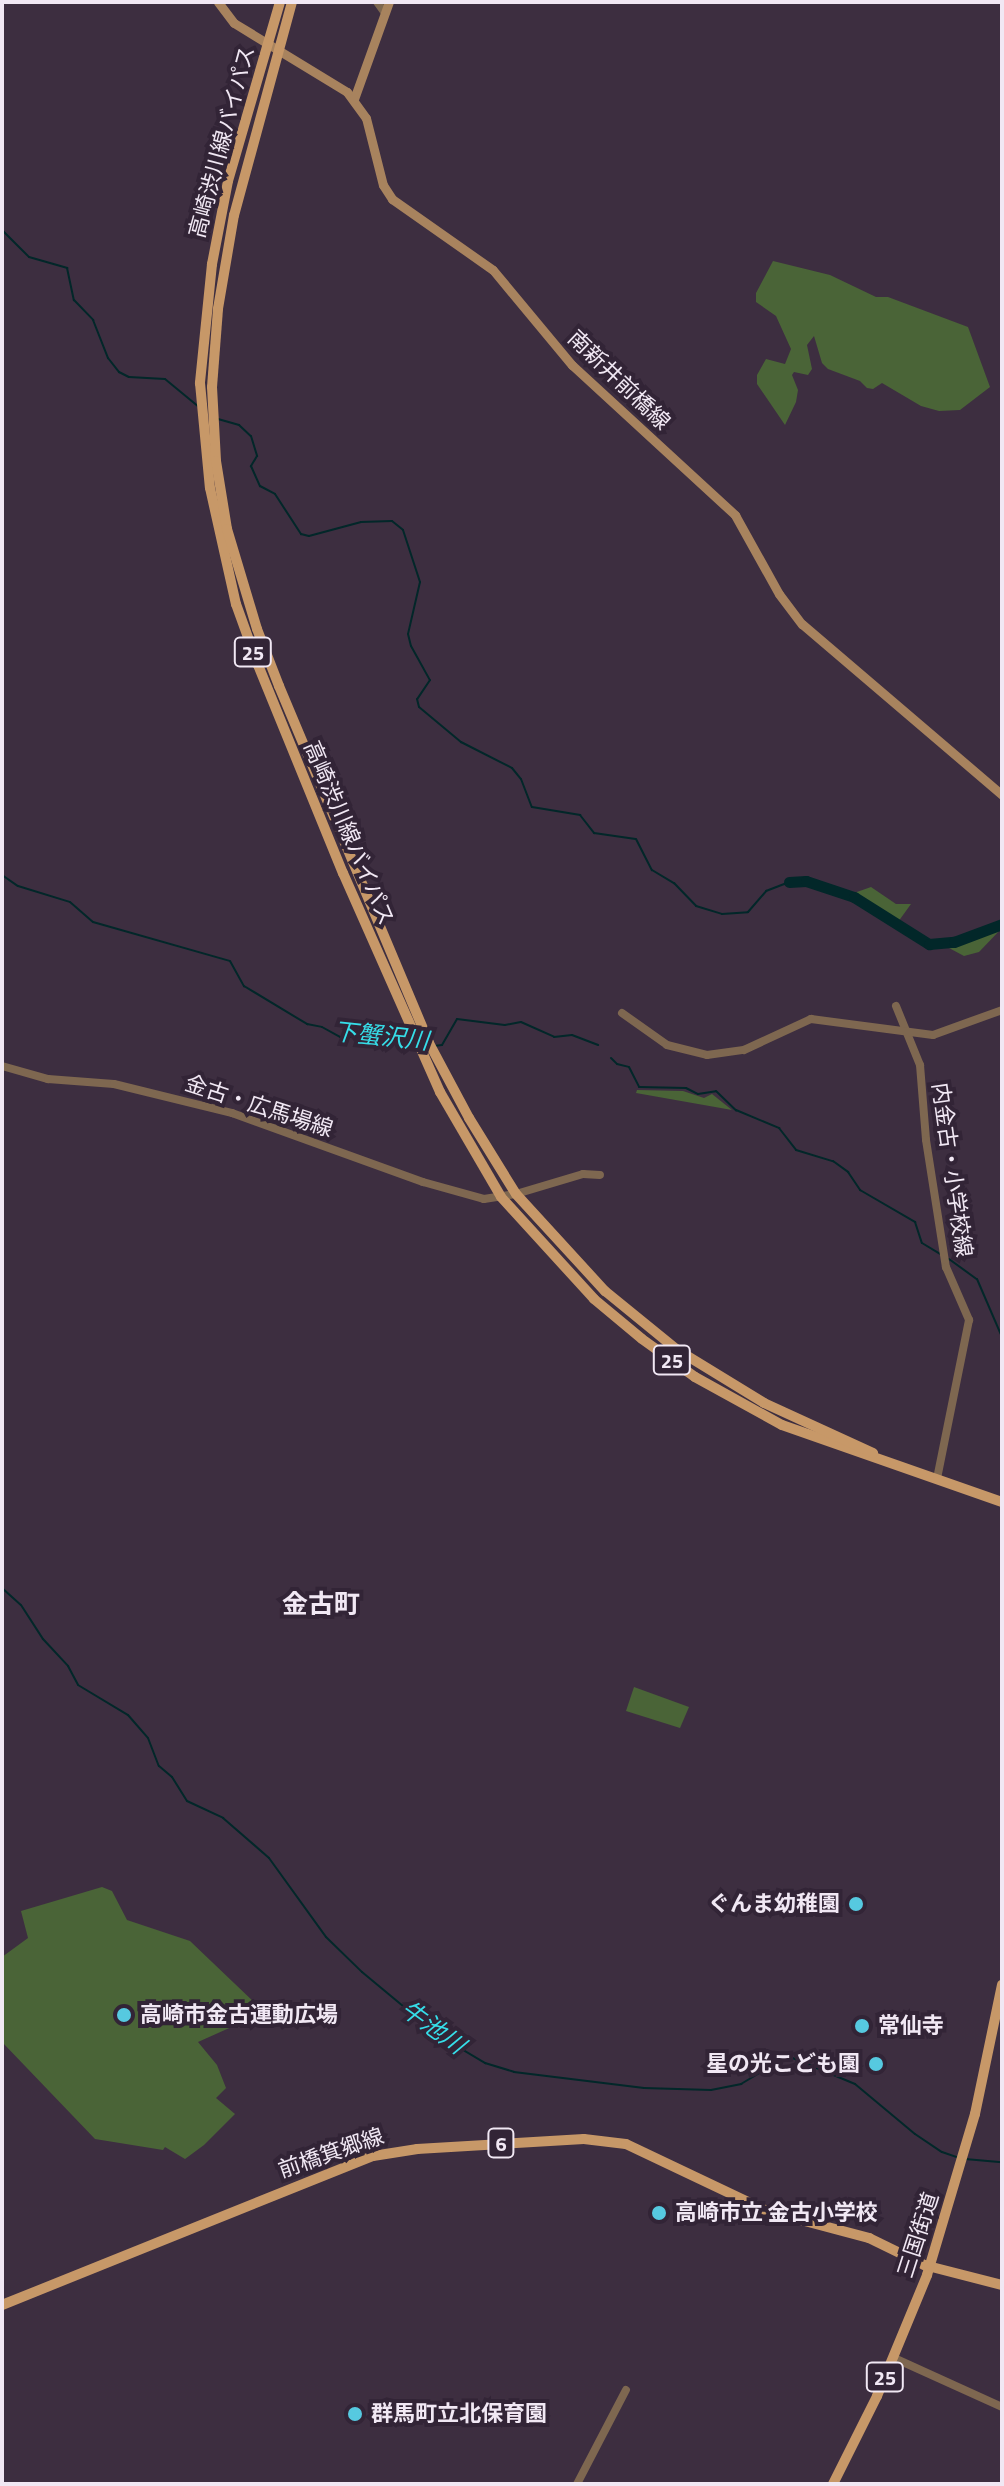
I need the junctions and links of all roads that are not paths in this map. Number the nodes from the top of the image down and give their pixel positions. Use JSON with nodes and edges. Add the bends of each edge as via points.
{"nodes":[{"id":1,"x":218,"y":2,"type":"edge"},
{"id":2,"x":280,"y":2,"type":"edge"},
{"id":3,"x":292,"y":2,"type":"edge"},
{"id":4,"x":377,"y":2,"type":"edge"},
{"id":5,"x":389,"y":2,"type":"edge"},
{"id":6,"x":385,"y":13,"type":"junction"},
{"id":7,"x":273,"y":47,"type":"junction"},
{"id":8,"x":354,"y":99,"type":"junction"},
{"id":9,"x":1002,"y":795,"type":"edge"},
{"id":10,"x":896,"y":1006,"type":"dead end"},
{"id":11,"x":1002,"y":1010,"type":"edge"},
{"id":12,"x":622,"y":1013,"type":"dead end"},
{"id":13,"x":907,"y":1031,"type":"junction"},
{"id":14,"x":2,"y":1066,"type":"edge"},
{"id":15,"x":600,"y":1175,"type":"dead end"},
{"id":16,"x":516,"y":1194,"type":"junction"},
{"id":17,"x":501,"y":1197,"type":"junction"},
{"id":18,"x":885,"y":1461,"type":"junction"},
{"id":19,"x":937,"y":1479,"type":"junction"},
{"id":20,"x":1002,"y":1502,"type":"edge"},
{"id":21,"x":1002,"y":1985,"type":"edge"},
{"id":22,"x":930,"y":2267,"type":"junction"},
{"id":23,"x":1002,"y":2285,"type":"edge"},
{"id":24,"x":2,"y":2305,"type":"edge"},
{"id":25,"x":894,"y":2358,"type":"junction"},
{"id":26,"x":626,"y":2390,"type":"dead end"},
{"id":27,"x":1002,"y":2407,"type":"edge"},
{"id":28,"x":577,"y":2484,"type":"edge"},
{"id":29,"x":833,"y":2484,"type":"edge"}],
"edges":[{"from":1,"to":7,"type":"main road","name":"南新井前橋線","via":[[234,23]]},
{"from":2,"to":7,"type":"main road","name":"高崎渋川線バイパス","number":"25"},
{"from":3,"to":7,"type":"main road","name":"高崎渋川線バイパス","number":"25"},
{"from":4,"to":6,"type":"street"},
{"from":5,"to":6,"type":"main road"},
{"from":6,"to":8,"type":"main road"},
{"from":7,"to":8,"type":"main road","name":"南新井前橋線"},
{"from":7,"to":16,"type":"main road","name":"高崎渋川線バイパス","number":"25","via":[[218,309],[213,427],[227,529],[271,665],[429,1043]]},
{"from":7,"to":17,"type":"main road","name":"高崎渋川線バイパス","number":"25","via":[[228,181],[204,320],[201,421],[217,532],[258,665],[418,1045]]},
{"from":8,"to":9,"type":"main road","name":"南新井前橋線","via":[[366,118],[392,199],[493,270],[572,365],[735,515],[802,624]]},
{"from":10,"to":13,"type":"street","name":"内金古・小学校線"},
{"from":11,"to":13,"type":"street","via":[[945,1034]]},
{"from":12,"to":13,"type":"street","via":[[667,1045],[707,1055],[744,1050],[811,1019]]},
{"from":13,"to":19,"type":"street","name":"内金古・小学校線","via":[[920,1065],[946,1267],[969,1320]]},
{"from":14,"to":17,"type":"street","name":"金古・広馬場線","via":[[48,1079],[114,1084],[177,1098],[259,1121],[423,1182],[484,1199]]},
{"from":15,"to":16,"type":"street","name":"金古・広馬場線","via":[[583,1174]]},
{"from":16,"to":17,"type":"street","name":"金古・広馬場線"},
{"from":16,"to":18,"type":"main road","name":"高崎渋川線バイパス","number":"25","via":[[605,1291],[676,1349],[764,1403]]},
{"from":17,"to":18,"type":"main road","name":"高崎渋川線バイパス","number":"25","via":[[594,1299],[695,1377],[782,1425]]},
{"from":18,"to":19,"type":"main road","name":"高崎渋川線バイパス","number":"25"},
{"from":19,"to":20,"type":"main road","name":"高崎渋川線バイパス","number":"25"},
{"from":21,"to":22,"type":"main road","name":"三国街道","number":"25","via":[[964,2159]]},
{"from":22,"to":23,"type":"main road","name":"前橋箕郷線","number":"6"},
{"from":22,"to":24,"type":"main road","name":"前橋箕郷線","number":"6","via":[[879,2241],[767,2211],[626,2144],[569,2140],[373,2156]]},
{"from":22,"to":25,"type":"main road","name":"三国街道","number":"25"},
{"from":25,"to":27,"type":"street"},
{"from":25,"to":29,"type":"main road","name":"三国街道","number":"25"},
{"from":26,"to":28,"type":"street"}]}
